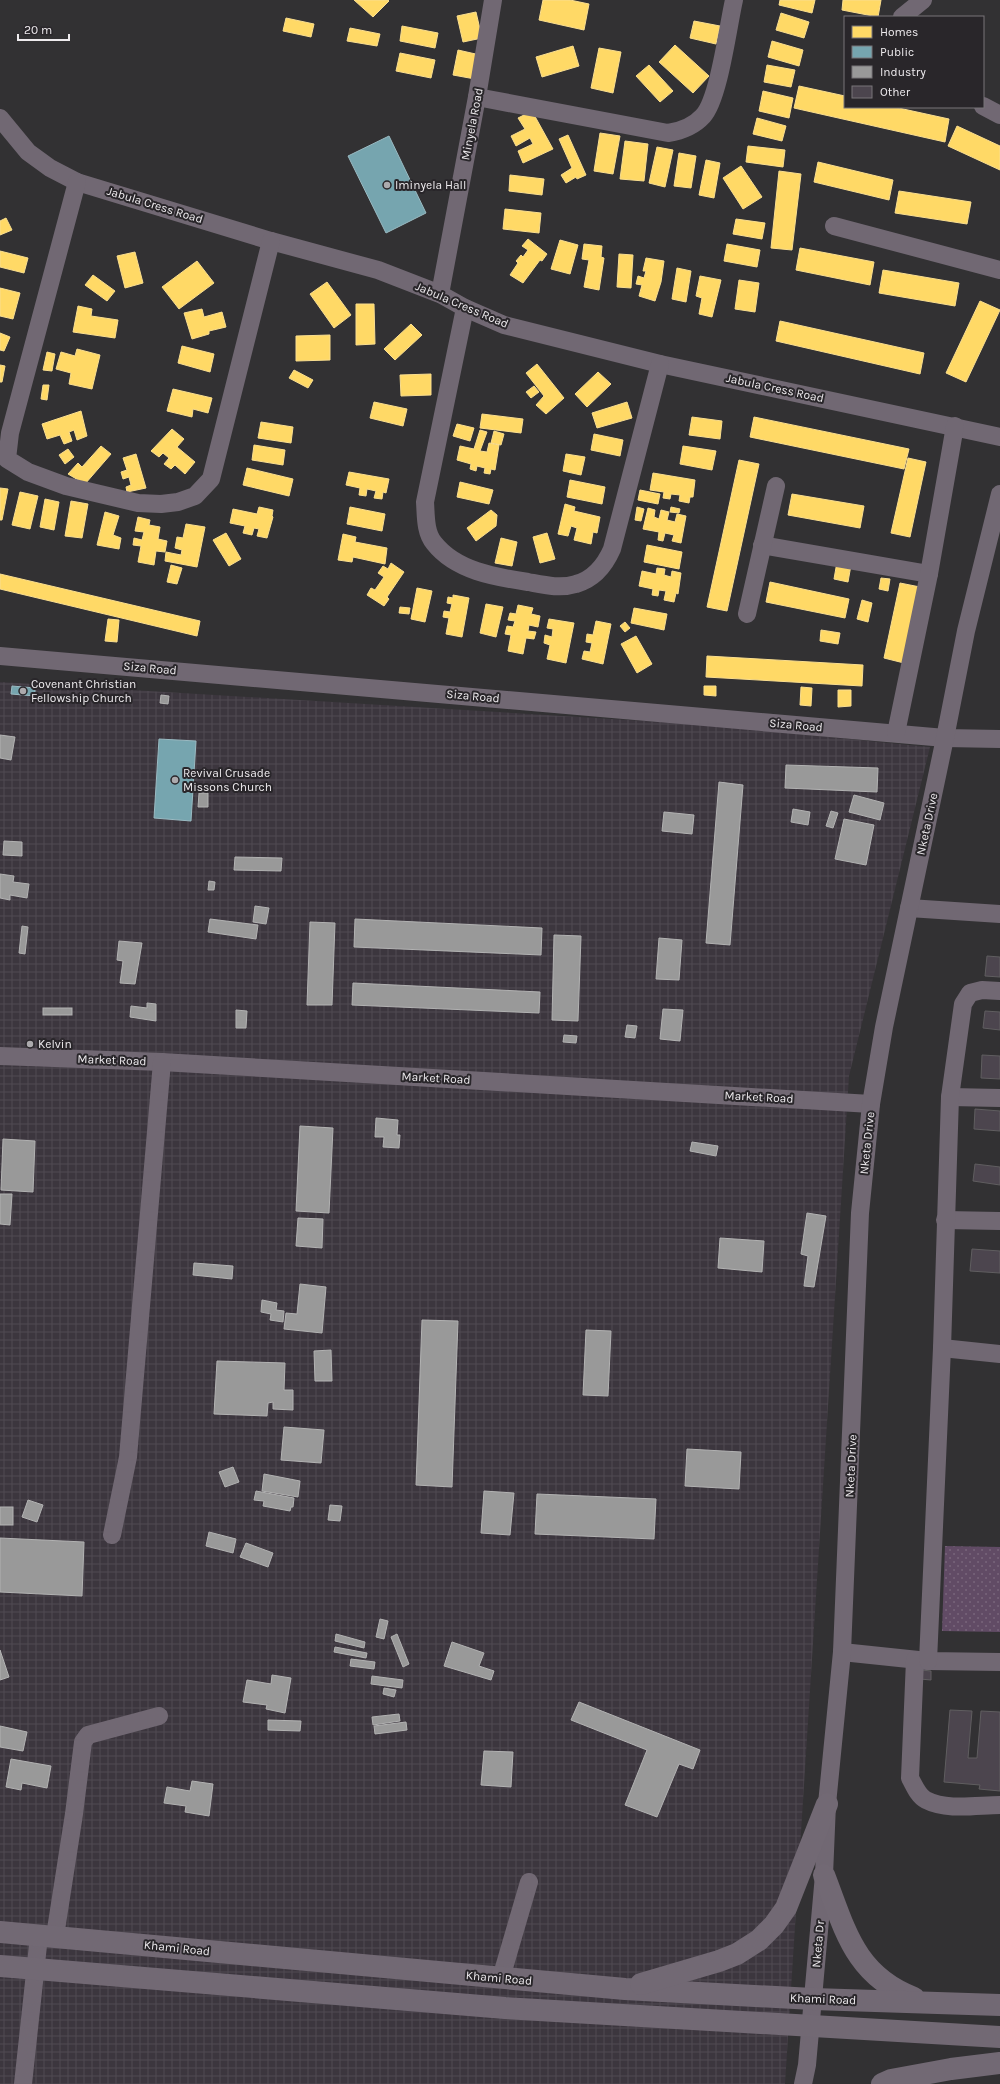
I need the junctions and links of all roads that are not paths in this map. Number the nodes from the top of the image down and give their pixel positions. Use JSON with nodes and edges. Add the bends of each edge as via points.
{"nodes":[{"id":1,"x":493,"y":0,"type":"edge"},
{"id":2,"x":734,"y":0,"type":"edge"},
{"id":3,"x":923,"y":0,"type":"edge"},
{"id":4,"x":903,"y":16,"type":"edge"},
{"id":5,"x":478,"y":97,"type":"junction"},
{"id":6,"x":984,"y":107,"type":"edge"},
{"id":7,"x":1000,"y":115,"type":"edge"},
{"id":8,"x":0,"y":118,"type":"edge"},
{"id":9,"x":76,"y":182,"type":"junction"},
{"id":10,"x":834,"y":226,"type":"dead end"},
{"id":11,"x":270,"y":241,"type":"junction"},
{"id":12,"x":1000,"y":270,"type":"edge"},
{"id":13,"x":440,"y":294,"type":"junction"},
{"id":14,"x":465,"y":308,"type":"junction"},
{"id":15,"x":660,"y":364,"type":"junction"},
{"id":16,"x":955,"y":426,"type":"junction"},
{"id":17,"x":1000,"y":437,"type":"edge"},
{"id":18,"x":776,"y":486,"type":"dead end"},
{"id":19,"x":1000,"y":494,"type":"edge"},
{"id":20,"x":762,"y":545,"type":"junction"},
{"id":21,"x":929,"y":574,"type":"junction"},
{"id":22,"x":747,"y":614,"type":"dead end"},
{"id":23,"x":0,"y":656,"type":"edge"},
{"id":24,"x":896,"y":733,"type":"junction"},
{"id":25,"x":945,"y":738,"type":"junction"},
{"id":26,"x":1000,"y":738,"type":"edge"},
{"id":27,"x":909,"y":908,"type":"junction"},
{"id":28,"x":1000,"y":914,"type":"edge"},
{"id":29,"x":1000,"y":991,"type":"edge"},
{"id":30,"x":0,"y":1056,"type":"edge"},
{"id":31,"x":162,"y":1062,"type":"junction"},
{"id":32,"x":950,"y":1097,"type":"junction"},
{"id":33,"x":1000,"y":1098,"type":"edge"},
{"id":34,"x":871,"y":1104,"type":"junction"},
{"id":35,"x":945,"y":1220,"type":"junction"},
{"id":36,"x":1000,"y":1221,"type":"edge"},
{"id":37,"x":942,"y":1348,"type":"junction"},
{"id":38,"x":1000,"y":1354,"type":"edge"},
{"id":39,"x":112,"y":1535,"type":"dead end"},
{"id":40,"x":842,"y":1652,"type":"junction"},
{"id":41,"x":921,"y":1660,"type":"junction"},
{"id":42,"x":1000,"y":1662,"type":"edge"},
{"id":43,"x":159,"y":1716,"type":"dead end"},
{"id":44,"x":827,"y":1804,"type":"junction"},
{"id":45,"x":1000,"y":1805,"type":"edge"},
{"id":46,"x":824,"y":1875,"type":"junction"},
{"id":47,"x":529,"y":1882,"type":"dead end"},
{"id":48,"x":0,"y":1932,"type":"edge"},
{"id":49,"x":47,"y":1936,"type":"junction"},
{"id":50,"x":0,"y":1966,"type":"edge"},
{"id":51,"x":34,"y":1969,"type":"junction"},
{"id":52,"x":501,"y":1978,"type":"junction"},
{"id":53,"x":625,"y":1989,"type":"junction"},
{"id":54,"x":812,"y":1999,"type":"junction"},
{"id":55,"x":925,"y":2002,"type":"junction"},
{"id":56,"x":1000,"y":2005,"type":"edge"},
{"id":57,"x":810,"y":2027,"type":"junction"},
{"id":58,"x":1000,"y":2037,"type":"edge"},
{"id":59,"x":1000,"y":2063,"type":"edge"},
{"id":60,"x":23,"y":2084,"type":"edge"},
{"id":61,"x":803,"y":2084,"type":"edge"},
{"id":62,"x":882,"y":2084,"type":"edge"}],
"edges":[{"from":1,"to":5,"type":"street","name":"Minyela Road"},
{"from":2,"to":5,"type":"street","via":[[713,100],[703,116],[691,126],[678,131],[668,133]]},
{"from":3,"to":4,"type":"street"},
{"from":5,"to":13,"type":"street","name":"Minyela Road"},
{"from":6,"to":7,"type":"street"},
{"from":8,"to":9,"type":"street","name":"Jabula Cress Road","via":[[28,152]]},
{"from":9,"to":11,"type":"street","name":"Jabula Cress Road"},
{"from":9,"to":11,"type":"street","via":[[10,433],[7,459],[28,472],[66,486],[138,503],[178,502],[195,496],[204,489],[211,479]]},
{"from":10,"to":12,"type":"street"},
{"from":11,"to":13,"type":"street","name":"Jabula Cress Road","via":[[378,270]]},
{"from":13,"to":14,"type":"street","name":"Jabula Cress Road"},
{"from":14,"to":15,"type":"street","name":"Jabula Cress Road","via":[[504,325]]},
{"from":14,"to":15,"type":"street","via":[[425,502],[426,525],[434,543],[449,556],[490,577],[558,587],[577,584],[604,566],[612,549]]},
{"from":15,"to":16,"type":"street","name":"Jabula Cress Road"},
{"from":16,"to":17,"type":"street","name":"Jabula Cress Road"},
{"from":16,"to":21,"type":"street"},
{"from":18,"to":20,"type":"street"},
{"from":19,"to":25,"type":"street","name":"Nketa Drive","via":[[966,631]]},
{"from":20,"to":21,"type":"street"},
{"from":20,"to":22,"type":"street"},
{"from":21,"to":24,"type":"street"},
{"from":23,"to":24,"type":"street","name":"Siza Road"},
{"from":24,"to":25,"type":"street","name":"Siza Road"},
{"from":25,"to":26,"type":"street","name":"Siza Road"},
{"from":25,"to":27,"type":"street","name":"Nketa Drive"},
{"from":27,"to":28,"type":"street"},
{"from":27,"to":34,"type":"street","name":"Nketa Drive"},
{"from":29,"to":32,"type":"street","via":[[982,990],[970,993],[963,1004]]},
{"from":30,"to":31,"type":"street","name":"Market Road"},
{"from":31,"to":34,"type":"street","name":"Market Road"},
{"from":31,"to":39,"type":"street","via":[[128,1457]]},
{"from":32,"to":33,"type":"street"},
{"from":32,"to":35,"type":"street"},
{"from":34,"to":40,"type":"street","name":"Nketa Drive","via":[[860,1213]]},
{"from":35,"to":36,"type":"street"},
{"from":35,"to":37,"type":"street"},
{"from":37,"to":38,"type":"street"},
{"from":37,"to":41,"type":"street"},
{"from":40,"to":41,"type":"street"},
{"from":40,"to":44,"type":"street","name":"Nketa Drive"},
{"from":41,"to":42,"type":"street"},
{"from":41,"to":45,"type":"street","via":[[910,1778],[925,1800],[944,1806]]},
{"from":43,"to":49,"type":"street","via":[[88,1735],[83,1742],[73,1821]]},
{"from":44,"to":46,"type":"street","name":"Nketa Dr"},
{"from":44,"to":53,"type":"main road","via":[[786,1908],[759,1940],[720,1961]]},
{"from":46,"to":54,"type":"street","name":"Nketa Dr"},
{"from":46,"to":55,"type":"main road","via":[[857,1954],[873,1975],[890,1987]]},
{"from":47,"to":52,"type":"street"},
{"from":48,"to":49,"type":"main road","name":"Khami Road"},
{"from":49,"to":51,"type":"street"},
{"from":49,"to":52,"type":"main road","name":"Khami Road"},
{"from":50,"to":51,"type":"main road"},
{"from":51,"to":57,"type":"main road","via":[[505,2008]]},
{"from":51,"to":60,"type":"street"},
{"from":52,"to":53,"type":"main road","name":"Khami Road"},
{"from":53,"to":54,"type":"main road","name":"Khami Road"},
{"from":54,"to":55,"type":"main road","name":"Khami Road"},
{"from":54,"to":57,"type":"street","name":"Nketa Dr"},
{"from":55,"to":56,"type":"main road","name":"Khami Road"},
{"from":57,"to":58,"type":"main road"},
{"from":57,"to":61,"type":"street","name":"Nketa Dr"},
{"from":59,"to":62,"type":"main road","via":[[951,2069]]}]}
